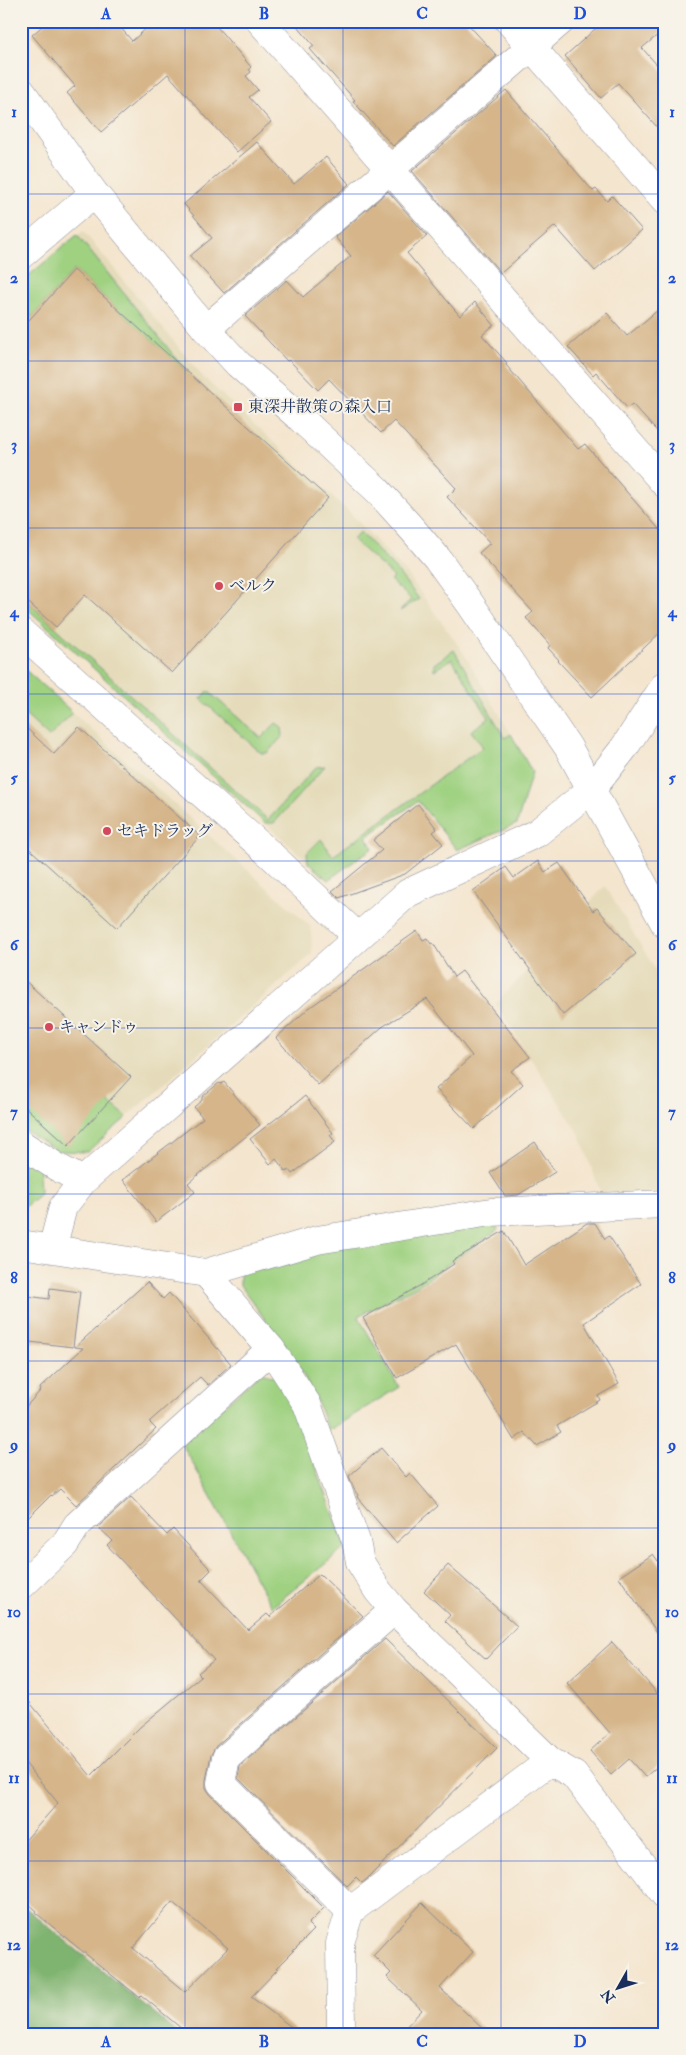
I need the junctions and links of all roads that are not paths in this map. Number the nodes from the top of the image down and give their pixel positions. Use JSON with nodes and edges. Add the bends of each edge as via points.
{"nodes":[{"id":1,"x":260,"y":21,"type":"edge"},
{"id":2,"x":509,"y":21,"type":"edge"},
{"id":3,"x":561,"y":21,"type":"edge"},
{"id":4,"x":531,"y":47,"type":"junction"},
{"id":5,"x":21,"y":90,"type":"edge"},
{"id":6,"x":390,"y":170,"type":"junction"},
{"id":7,"x":94,"y":193,"type":"junction"},
{"id":8,"x":665,"y":201,"type":"edge"},
{"id":9,"x":21,"y":255,"type":"edge"},
{"id":10,"x":206,"y":329,"type":"junction"},
{"id":11,"x":665,"y":484,"type":"edge"},
{"id":12,"x":21,"y":632,"type":"edge"},
{"id":13,"x":665,"y":685,"type":"edge"},
{"id":14,"x":592,"y":789,"type":"junction"},
{"id":15,"x":665,"y":924,"type":"edge"},
{"id":16,"x":358,"y":937,"type":"junction"},
{"id":17,"x":21,"y":1144,"type":"edge"},
{"id":18,"x":82,"y":1181,"type":"junction"},
{"id":19,"x":665,"y":1204,"type":"edge"},
{"id":20,"x":21,"y":1244,"type":"edge"},
{"id":21,"x":52,"y":1248,"type":"junction"},
{"id":22,"x":206,"y":1273,"type":"junction"},
{"id":23,"x":271,"y":1348,"type":"junction"},
{"id":24,"x":21,"y":1586,"type":"edge"},
{"id":25,"x":394,"y":1610,"type":"junction"},
{"id":26,"x":550,"y":1761,"type":"junction"},
{"id":27,"x":665,"y":1895,"type":"edge"},
{"id":28,"x":350,"y":1911,"type":"junction"},
{"id":29,"x":339,"y":2034,"type":"edge"}],
"edges":[{"from":1,"to":6,"type":"street"},
{"from":2,"to":4,"type":"street"},
{"from":3,"to":4,"type":"street"},
{"from":4,"to":6,"type":"street"},
{"from":4,"to":8,"type":"street"},
{"from":5,"to":7,"type":"street"},
{"from":6,"to":10,"type":"street"},
{"from":6,"to":11,"type":"street"},
{"from":7,"to":9,"type":"street"},
{"from":7,"to":10,"type":"street"},
{"from":10,"to":14,"type":"street","via":[[238,364],[377,490],[413,530],[471,605],[552,721]]},
{"from":12,"to":16,"type":"street"},
{"from":13,"to":14,"type":"street","via":[[624,748]]},
{"from":14,"to":15,"type":"street"},
{"from":14,"to":16,"type":"street","via":[[537,833],[408,893]]},
{"from":16,"to":18,"type":"street"},
{"from":17,"to":18,"type":"street"},
{"from":18,"to":21,"type":"street","via":[[64,1207]]},
{"from":19,"to":22,"type":"street","via":[[491,1212],[317,1240]]},
{"from":20,"to":21,"type":"street"},
{"from":21,"to":22,"type":"street"},
{"from":22,"to":23,"type":"street"},
{"from":23,"to":24,"type":"street","via":[[77,1525],[64,1544]]},
{"from":23,"to":25,"type":"street","via":[[307,1404],[356,1542],[360,1562]]},
{"from":25,"to":26,"type":"street"},
{"from":25,"to":28,"type":"street","via":[[226,1758],[221,1782]]},
{"from":26,"to":27,"type":"street","via":[[574,1775]]},
{"from":26,"to":28,"type":"street"},
{"from":28,"to":29,"type":"street","via":[[340,1943]]}]}
